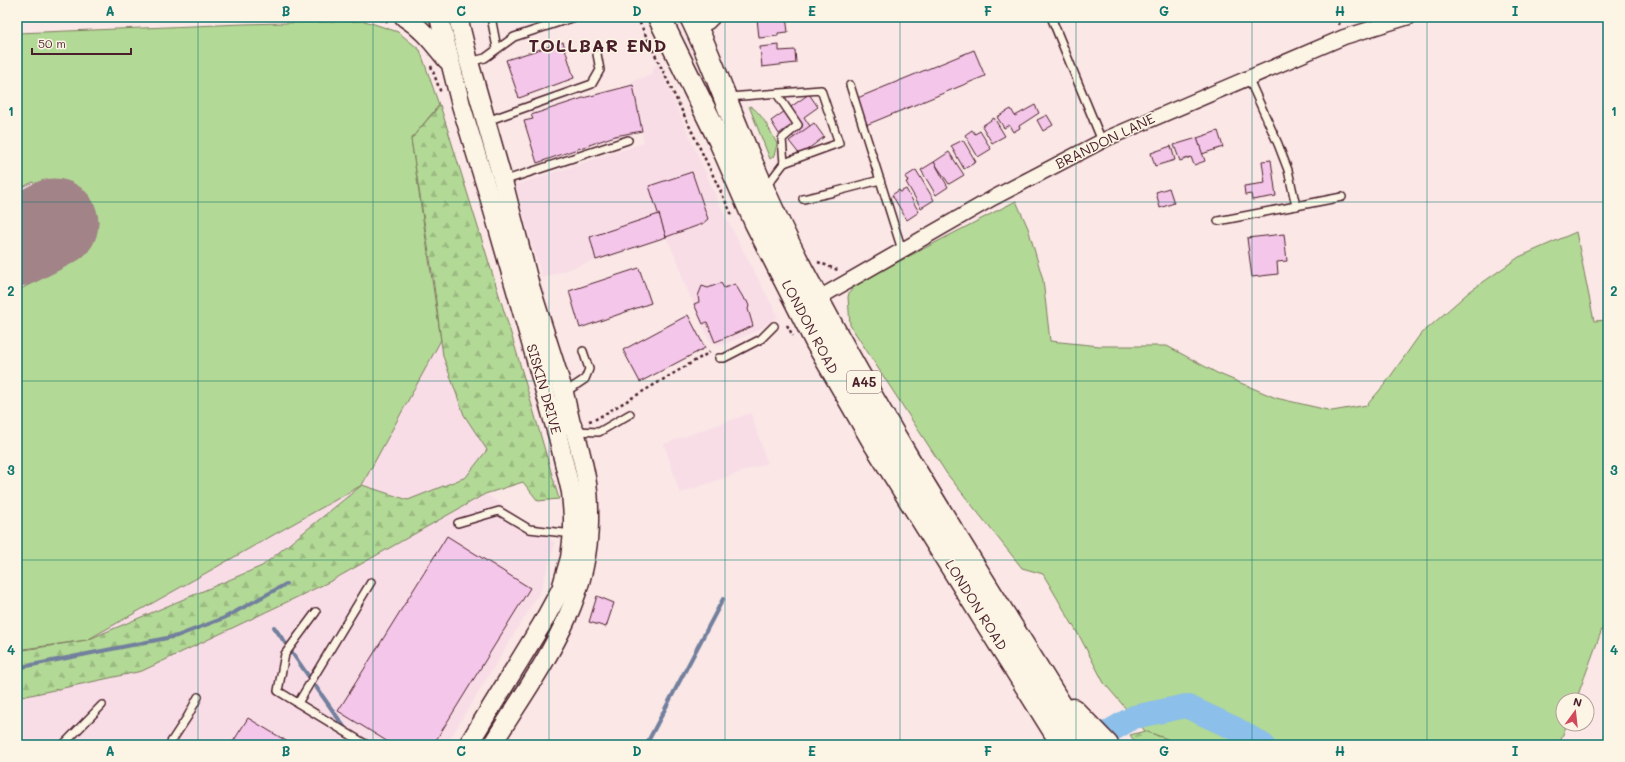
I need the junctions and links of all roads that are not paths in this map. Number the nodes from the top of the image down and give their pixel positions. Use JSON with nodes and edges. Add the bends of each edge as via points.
{"nodes":[{"id":1,"x":404,"y":17,"type":"edge"},
{"id":2,"x":439,"y":17,"type":"edge"},
{"id":3,"x":458,"y":17,"type":"edge"},
{"id":4,"x":491,"y":17,"type":"edge"},
{"id":5,"x":575,"y":17,"type":"edge"},
{"id":6,"x":659,"y":17,"type":"edge"},
{"id":7,"x":1051,"y":17,"type":"edge"},
{"id":8,"x":1409,"y":17,"type":"edge"},
{"id":9,"x":700,"y":21,"type":"edge"},
{"id":10,"x":497,"y":48,"type":"junction"},
{"id":11,"x":597,"y":54,"type":"dead end"},
{"id":12,"x":469,"y":62,"type":"junction"},
{"id":13,"x":451,"y":65,"type":"junction"},
{"id":14,"x":1248,"y":77,"type":"junction"},
{"id":15,"x":850,"y":85,"type":"dead end"},
{"id":16,"x":777,"y":94,"type":"junction"},
{"id":17,"x":725,"y":98,"type":"junction"},
{"id":18,"x":486,"y":121,"type":"junction"},
{"id":19,"x":628,"y":140,"type":"dead end"},
{"id":20,"x":1102,"y":141,"type":"junction"},
{"id":21,"x":784,"y":163,"type":"junction"},
{"id":22,"x":880,"y":180,"type":"junction"},
{"id":23,"x":503,"y":181,"type":"junction"},
{"id":24,"x":764,"y":190,"type":"junction"},
{"id":25,"x":1342,"y":197,"type":"dead end"},
{"id":26,"x":803,"y":199,"type":"dead end"},
{"id":27,"x":1296,"y":206,"type":"junction"},
{"id":28,"x":1218,"y":221,"type":"dead end"},
{"id":29,"x":902,"y":250,"type":"junction"},
{"id":30,"x":817,"y":299,"type":"junction"},
{"id":31,"x":774,"y":326,"type":"dead end"},
{"id":32,"x":583,"y":351,"type":"dead end"},
{"id":33,"x":719,"y":358,"type":"road end"},
{"id":34,"x":564,"y":393,"type":"junction"},
{"id":35,"x":630,"y":414,"type":"dead end"},
{"id":36,"x":568,"y":432,"type":"junction"},
{"id":37,"x":458,"y":523,"type":"dead end"},
{"id":38,"x":581,"y":535,"type":"junction"},
{"id":39,"x":371,"y":582,"type":"dead end"},
{"id":40,"x":316,"y":612,"type":"dead end"},
{"id":41,"x":198,"y":697,"type":"dead end"},
{"id":42,"x":298,"y":702,"type":"junction"},
{"id":43,"x":102,"y":705,"type":"dead end"},
{"id":44,"x":1058,"y":709,"type":"junction"},
{"id":45,"x":63,"y":745,"type":"edge"},
{"id":46,"x":170,"y":745,"type":"edge"},
{"id":47,"x":367,"y":745,"type":"edge"},
{"id":48,"x":468,"y":745,"type":"edge"},
{"id":49,"x":492,"y":745,"type":"edge"},
{"id":50,"x":1063,"y":745,"type":"edge"},
{"id":51,"x":1085,"y":745,"type":"edge"},
{"id":52,"x":1107,"y":745,"type":"edge"}],
"edges":[{"from":1,"to":13,"type":"street","via":[[424,31]]},
{"from":2,"to":13,"type":"street","name":"SISKIN DRIVE"},
{"from":3,"to":12,"type":"street","name":"SISKIN DRIVE"},
{"from":4,"to":10,"type":"lane"},
{"from":5,"to":10,"type":"lane","via":[[514,37]]},
{"from":6,"to":44,"type":"highway","name":"LONDON ROAD","number":"A45","via":[[720,141],[756,223],[817,343],[875,444]]},
{"from":7,"to":20,"type":"lane"},
{"from":8,"to":14,"type":"street","name":"BRANDON LANE","via":[[1344,37]]},
{"from":9,"to":17,"type":"highway","name":"LONDON ROAD","number":"A45"},
{"from":10,"to":12,"type":"lane","via":[[485,58]]},
{"from":11,"to":18,"type":"lane","via":[[600,70],[592,84]]},
{"from":12,"to":18,"type":"street","name":"SISKIN DRIVE"},
{"from":13,"to":36,"type":"street","name":"SISKIN DRIVE","via":[[488,193]]},
{"from":14,"to":20,"type":"street","name":"BRANDON LANE"},
{"from":14,"to":27,"type":"lane","via":[[1288,170]]},
{"from":15,"to":22,"type":"lane"},
{"from":16,"to":17,"type":"lane"},
{"from":16,"to":21,"type":"lane","via":[[798,125],[782,139]]},
{"from":16,"to":21,"type":"lane","via":[[821,90],[839,143]]},
{"from":17,"to":24,"type":"highway","name":"LONDON ROAD","number":"A45"},
{"from":18,"to":23,"type":"street","name":"SISKIN DRIVE"},
{"from":19,"to":23,"type":"lane"},
{"from":20,"to":29,"type":"street","name":"BRANDON LANE","via":[[993,198]]},
{"from":21,"to":24,"type":"lane"},
{"from":22,"to":26,"type":"lane"},
{"from":22,"to":29,"type":"lane"},
{"from":23,"to":34,"type":"street","name":"SISKIN DRIVE","via":[[530,286]]},
{"from":24,"to":30,"type":"highway","name":"LONDON ROAD","number":"A45"},
{"from":25,"to":27,"type":"lane"},
{"from":27,"to":28,"type":"lane"},
{"from":29,"to":30,"type":"street","name":"BRANDON LANE"},
{"from":30,"to":44,"type":"highway","name":"LONDON ROAD","number":"A45","via":[[923,485],[1049,685]]},
{"from":31,"to":33,"type":"lane","via":[[761,339],[724,358]]},
{"from":32,"to":34,"type":"lane","via":[[589,369],[584,380]]},
{"from":34,"to":36,"type":"street","name":"SISKIN DRIVE"},
{"from":35,"to":36,"type":"lane","via":[[599,432]]},
{"from":36,"to":38,"type":"street","name":"SISKIN DRIVE","via":[[572,492]]},
{"from":37,"to":38,"type":"lane","via":[[500,511],[529,529]]},
{"from":38,"to":48,"type":"street","name":"SISKIN DRIVE","via":[[570,558],[561,589]]},
{"from":38,"to":49,"type":"street","name":"SISKIN DRIVE","via":[[583,576],[560,636]]},
{"from":39,"to":42,"type":"lane"},
{"from":40,"to":42,"type":"lane","via":[[285,654],[278,691]]},
{"from":41,"to":46,"type":"lane"},
{"from":42,"to":47,"type":"lane"},
{"from":43,"to":45,"type":"lane"},
{"from":44,"to":50,"type":"highway","name":"LONDON ROAD","number":"A45"},
{"from":44,"to":51,"type":"highway","name":"LONDON ROAD","number":"A45"},
{"from":44,"to":52,"type":"highway"}]}
